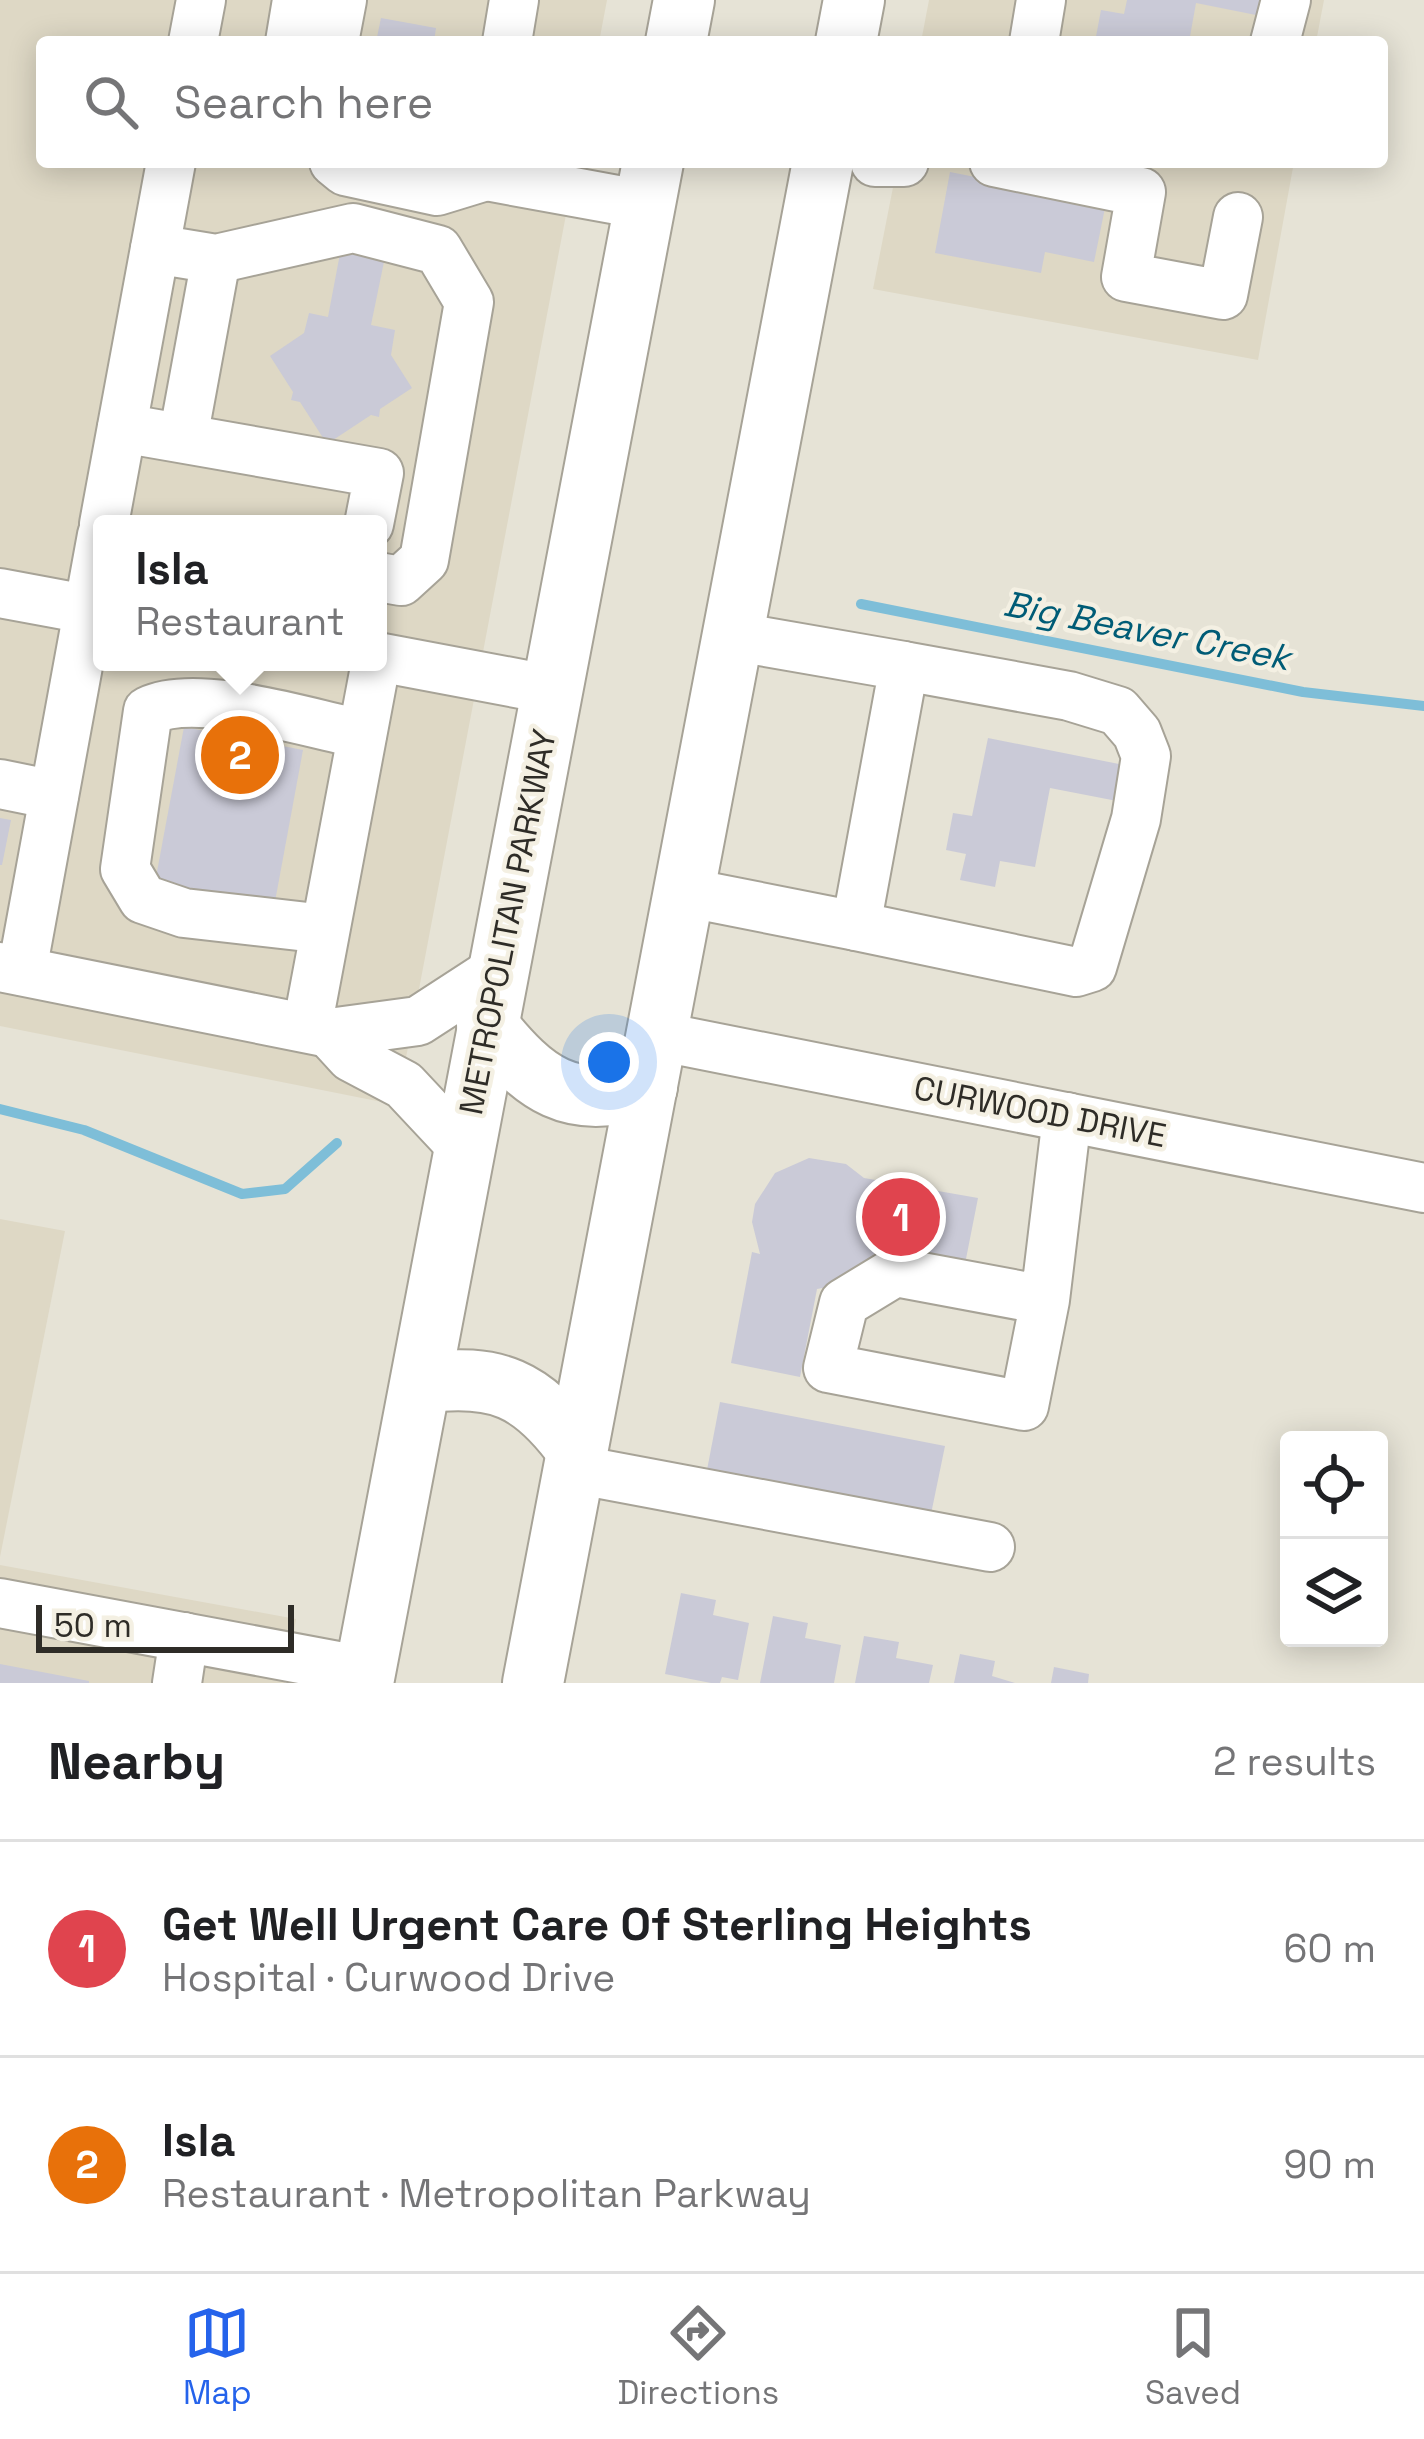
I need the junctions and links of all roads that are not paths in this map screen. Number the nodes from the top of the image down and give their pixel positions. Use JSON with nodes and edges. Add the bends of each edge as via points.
{"nodes":[{"id":1,"x":201,"y":0,"type":"edge"},
{"id":2,"x":297,"y":0,"type":"edge"},
{"id":3,"x":342,"y":0,"type":"edge"},
{"id":4,"x":514,"y":0,"type":"edge"},
{"id":5,"x":684,"y":0,"type":"edge"},
{"id":6,"x":854,"y":0,"type":"edge"},
{"id":7,"x":1041,"y":0,"type":"edge"},
{"id":8,"x":1286,"y":0,"type":"edge"},
{"id":9,"x":195,"y":36,"type":"edge"},
{"id":10,"x":291,"y":36,"type":"edge"},
{"id":11,"x":335,"y":36,"type":"edge"},
{"id":12,"x":508,"y":36,"type":"edge"},
{"id":13,"x":677,"y":36,"type":"edge"},
{"id":14,"x":847,"y":36,"type":"edge"},
{"id":15,"x":1035,"y":36,"type":"edge"},
{"id":16,"x":1277,"y":36,"type":"edge"},
{"id":17,"x":170,"y":168,"type":"edge"},
{"id":18,"x":342,"y":168,"type":"edge"},
{"id":19,"x":822,"y":168,"type":"edge"},
{"id":20,"x":1022,"y":168,"type":"edge"},
{"id":21,"x":487,"y":169,"type":"edge"},
{"id":22,"x":649,"y":184,"type":"edge"},
{"id":23,"x":1238,"y":217,"type":"dead end"},
{"id":24,"x":155,"y":249,"type":"junction"},
{"id":25,"x":216,"y":260,"type":"junction"},
{"id":26,"x":122,"y":428,"type":"junction"},
{"id":27,"x":182,"y":438,"type":"junction"},
{"id":28,"x":379,"y":472,"type":"junction"},
{"id":29,"x":437,"y":482,"type":"junction"},
{"id":30,"x":106,"y":515,"type":"edge"},
{"id":31,"x":371,"y":515,"type":"edge"},
{"id":32,"x":387,"y":579,"type":"edge"},
{"id":33,"x":0,"y":593,"type":"edge"},
{"id":34,"x":93,"y":611,"type":"edge"},
{"id":35,"x":93,"y":620,"type":"edge"},
{"id":36,"x":731,"y":637,"type":"junction"},
{"id":37,"x":387,"y":661,"type":"edge"},
{"id":38,"x":904,"y":666,"type":"junction"},
{"id":39,"x":375,"y":671,"type":"edge"},
{"id":40,"x":553,"y":690,"type":"junction"},
{"id":41,"x":362,"y":734,"type":"junction"},
{"id":42,"x":0,"y":784,"type":"edge"},
{"id":43,"x":54,"y":795,"type":"junction"},
{"id":44,"x":684,"y":892,"type":"junction"},
{"id":45,"x":856,"y":926,"type":"junction"},
{"id":46,"x":326,"y":929,"type":"junction"},
{"id":47,"x":11,"y":969,"type":"edge"},
{"id":48,"x":492,"y":997,"type":"junction"},
{"id":49,"x":318,"y":1030,"type":"junction"},
{"id":50,"x":652,"y":1061,"type":"junction"},
{"id":51,"x":1067,"y":1117,"type":"junction"},
{"id":52,"x":464,"y":1149,"type":"junction"},
{"id":53,"x":1424,"y":1188,"type":"edge"},
{"id":54,"x":1045,"y":1300,"type":"dead end"},
{"id":55,"x":421,"y":1383,"type":"junction"},
{"id":56,"x":576,"y":1460,"type":"junction"},
{"id":57,"x":990,"y":1547,"type":"dead end"},
{"id":58,"x":0,"y":1603,"type":"edge"},
{"id":59,"x":180,"y":1660,"type":"edge"},
{"id":60,"x":364,"y":1677,"type":"edge"},
{"id":61,"x":533,"y":1683,"type":"edge"}],
"edges":[{"from":1,"to":9,"type":"street"},
{"from":2,"to":10,"type":"street"},
{"from":3,"to":11,"type":"street"},
{"from":4,"to":12,"type":"street"},
{"from":5,"to":13,"type":"main road"},
{"from":6,"to":14,"type":"main road"},
{"from":7,"to":15,"type":"street"},
{"from":8,"to":16,"type":"street"},
{"from":17,"to":24,"type":"street"},
{"from":18,"to":21,"type":"street","via":[[437,191]]},
{"from":19,"to":36,"type":"main road"},
{"from":20,"to":23,"type":"street","via":[[1141,193],[1126,277],[1223,295]]},
{"from":21,"to":22,"type":"street"},
{"from":22,"to":40,"type":"main road","name":"METROPOLITAN PARKWAY"},
{"from":24,"to":25,"type":"street"},
{"from":24,"to":26,"type":"street"},
{"from":25,"to":27,"type":"street"},
{"from":25,"to":29,"type":"street","via":[[353,227],[438,250],[469,302]]},
{"from":26,"to":27,"type":"street"},
{"from":26,"to":30,"type":"street"},
{"from":27,"to":28,"type":"street"},
{"from":28,"to":29,"type":"street"},
{"from":28,"to":31,"type":"street"},
{"from":29,"to":32,"type":"street","via":[[424,560],[401,581]]},
{"from":33,"to":34,"type":"street"},
{"from":35,"to":43,"type":"street"},
{"from":36,"to":38,"type":"street"},
{"from":36,"to":44,"type":"main road"},
{"from":37,"to":40,"type":"street"},
{"from":38,"to":45,"type":"street"},
{"from":38,"to":45,"type":"street","via":[[1118,711],[1146,756],[1136,819],[1092,967],[1076,972]]},
{"from":39,"to":41,"type":"street"},
{"from":40,"to":48,"type":"main road","name":"METROPOLITAN PARKWAY"},
{"from":41,"to":46,"type":"street"},
{"from":41,"to":46,"type":"street","via":[[171,700],[148,711],[125,868],[143,899],[184,913]]},
{"from":42,"to":43,"type":"street"},
{"from":43,"to":47,"type":"street"},
{"from":44,"to":45,"type":"street"},
{"from":44,"to":50,"type":"main road"},
{"from":46,"to":49,"type":"street"},
{"from":47,"to":49,"type":"street"},
{"from":48,"to":49,"type":"street","via":[[418,1021]]},
{"from":48,"to":50,"type":"main road","via":[[532,1075],[560,1091],[613,1097]]},
{"from":48,"to":52,"type":"main road","name":"METROPOLITAN PARKWAY"},
{"from":49,"to":52,"type":"street","via":[[404,1085]]},
{"from":50,"to":51,"type":"street","name":"CURWOOD DRIVE"},
{"from":50,"to":56,"type":"main road"},
{"from":51,"to":53,"type":"street","name":"CURWOOD DRIVE"},
{"from":51,"to":54,"type":"street"},
{"from":52,"to":55,"type":"main road","name":"METROPOLITAN PARKWAY"},
{"from":55,"to":56,"type":"main road","via":[[483,1379],[512,1388],[557,1423]]},
{"from":55,"to":60,"type":"main road","name":"METROPOLITAN PARKWAY"},
{"from":56,"to":57,"type":"street"},
{"from":56,"to":61,"type":"main road"},
{"from":58,"to":59,"type":"street"},
{"from":59,"to":60,"type":"street"}]}
